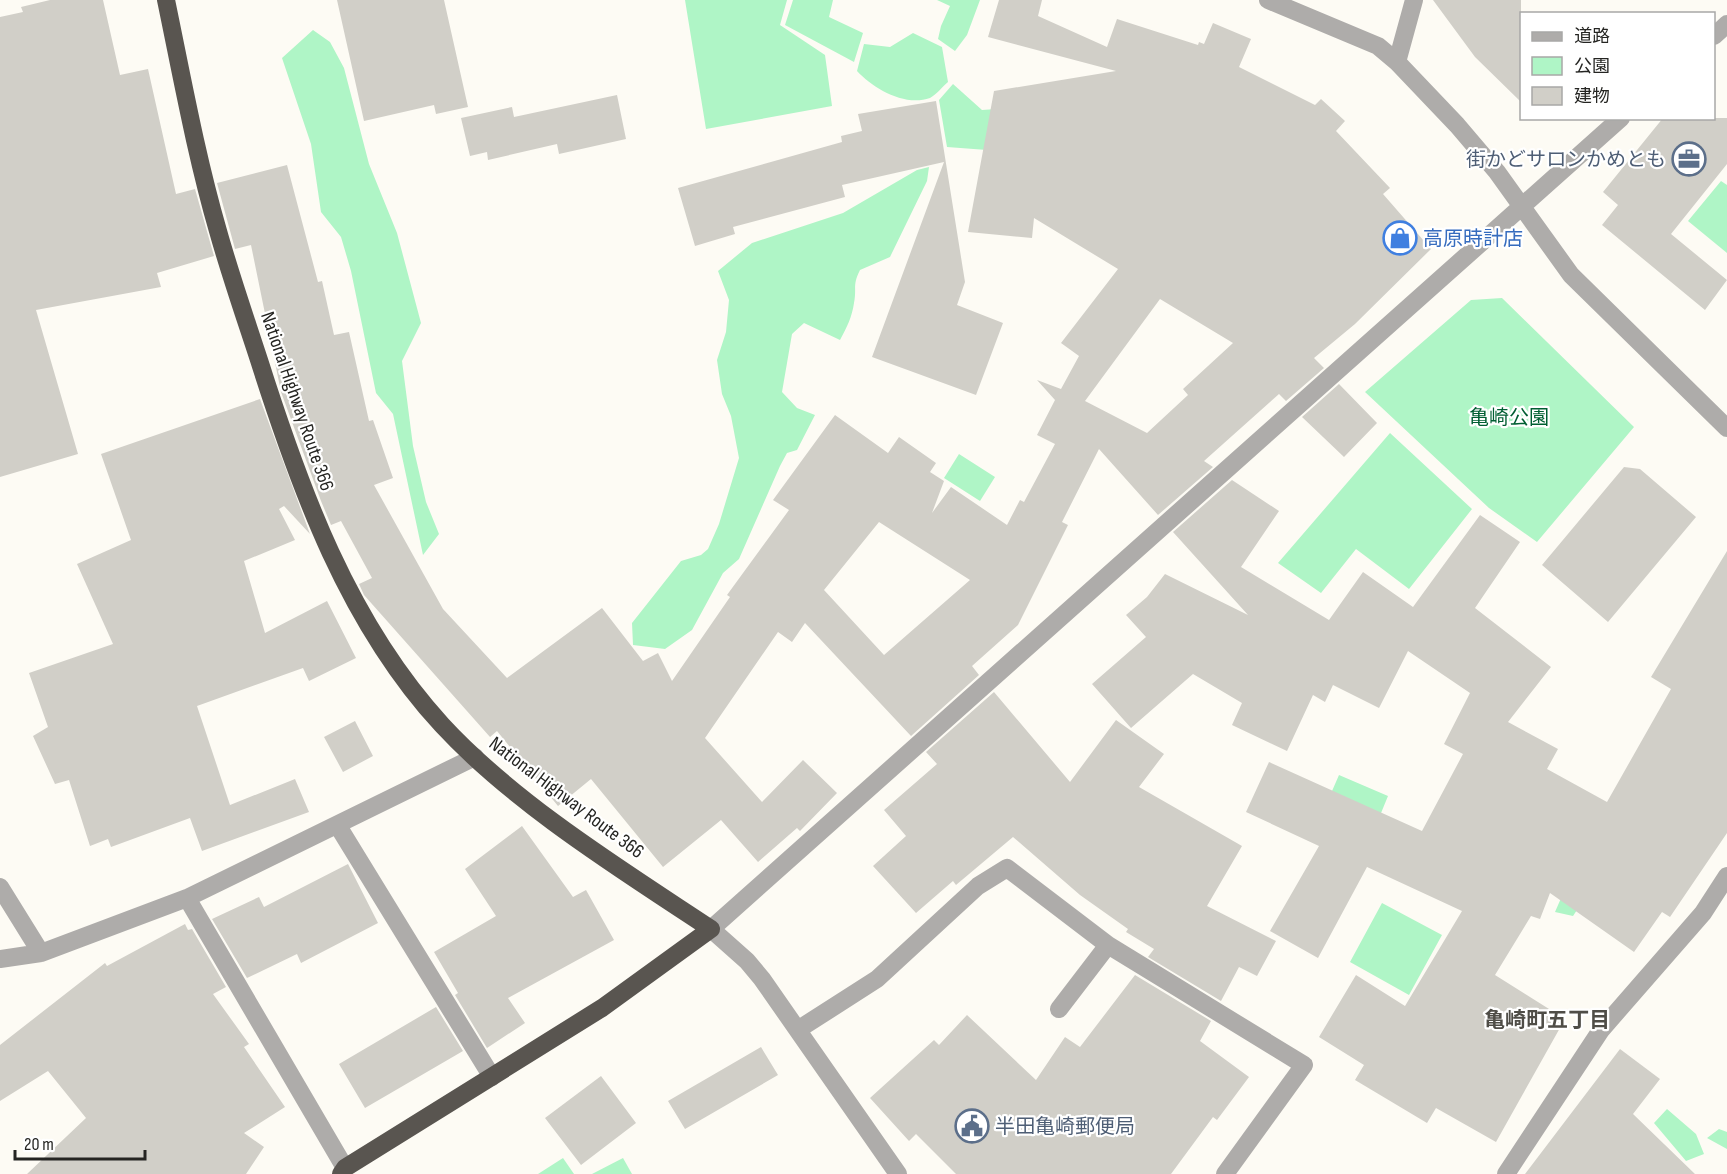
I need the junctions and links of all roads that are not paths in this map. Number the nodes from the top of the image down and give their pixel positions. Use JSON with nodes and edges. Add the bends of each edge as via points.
{"nodes":[{"id":1,"x":166,"y":0,"type":"edge"},
{"id":2,"x":1268,"y":0,"type":"edge"},
{"id":3,"x":1414,"y":0,"type":"edge"},
{"id":4,"x":1727,"y":24,"type":"edge"},
{"id":5,"x":1715,"y":34,"type":"edge"},
{"id":6,"x":1397,"y":62,"type":"junction"},
{"id":7,"x":1619,"y":120,"type":"edge"},
{"id":8,"x":1522,"y":206,"type":"junction"},
{"id":9,"x":1727,"y":428,"type":"edge"},
{"id":10,"x":475,"y":757,"type":"junction"},
{"id":11,"x":338,"y":826,"type":"junction"},
{"id":12,"x":1727,"y":876,"type":"edge"},
{"id":13,"x":0,"y":887,"type":"edge"},
{"id":14,"x":187,"y":898,"type":"junction"},
{"id":15,"x":711,"y":929,"type":"junction"},
{"id":16,"x":1108,"y":945,"type":"junction"},
{"id":17,"x":41,"y":953,"type":"junction"},
{"id":18,"x":0,"y":959,"type":"edge"},
{"id":19,"x":1059,"y":1009,"type":"dead end"},
{"id":20,"x":799,"y":1029,"type":"junction"},
{"id":21,"x":492,"y":1077,"type":"junction"},
{"id":22,"x":343,"y":1171,"type":"edge"},
{"id":23,"x":898,"y":1174,"type":"edge"},
{"id":24,"x":1225,"y":1174,"type":"edge"},
{"id":25,"x":1506,"y":1174,"type":"edge"}],
"edges":[{"from":1,"to":10,"type":"highway","name":"National Highway Route 366","via":[[218,231],[292,462],[317,524],[351,594],[386,652],[442,725]]},
{"from":2,"to":6,"type":"street","via":[[1378,46]]},
{"from":3,"to":6,"type":"street"},
{"from":4,"to":5,"type":"street"},
{"from":6,"to":8,"type":"street","via":[[1457,125]]},
{"from":7,"to":8,"type":"street"},
{"from":8,"to":9,"type":"street","via":[[1571,274]]},
{"from":8,"to":15,"type":"street"},
{"from":10,"to":11,"type":"street"},
{"from":10,"to":15,"type":"highway","name":"National Highway Route 366","via":[[529,802]]},
{"from":11,"to":14,"type":"street"},
{"from":11,"to":21,"type":"street"},
{"from":12,"to":25,"type":"street","via":[[1703,913],[1601,1030]]},
{"from":13,"to":17,"type":"street"},
{"from":14,"to":17,"type":"street"},
{"from":14,"to":22,"type":"street"},
{"from":15,"to":20,"type":"street","via":[[755,970]]},
{"from":15,"to":21,"type":"highway","via":[[602,1008]]},
{"from":16,"to":19,"type":"street"},
{"from":16,"to":20,"type":"street","via":[[1007,868],[978,886],[877,979]]},
{"from":16,"to":24,"type":"street","via":[[1304,1065]]},
{"from":17,"to":18,"type":"street"},
{"from":20,"to":23,"type":"street"},
{"from":21,"to":22,"type":"highway"}]}
